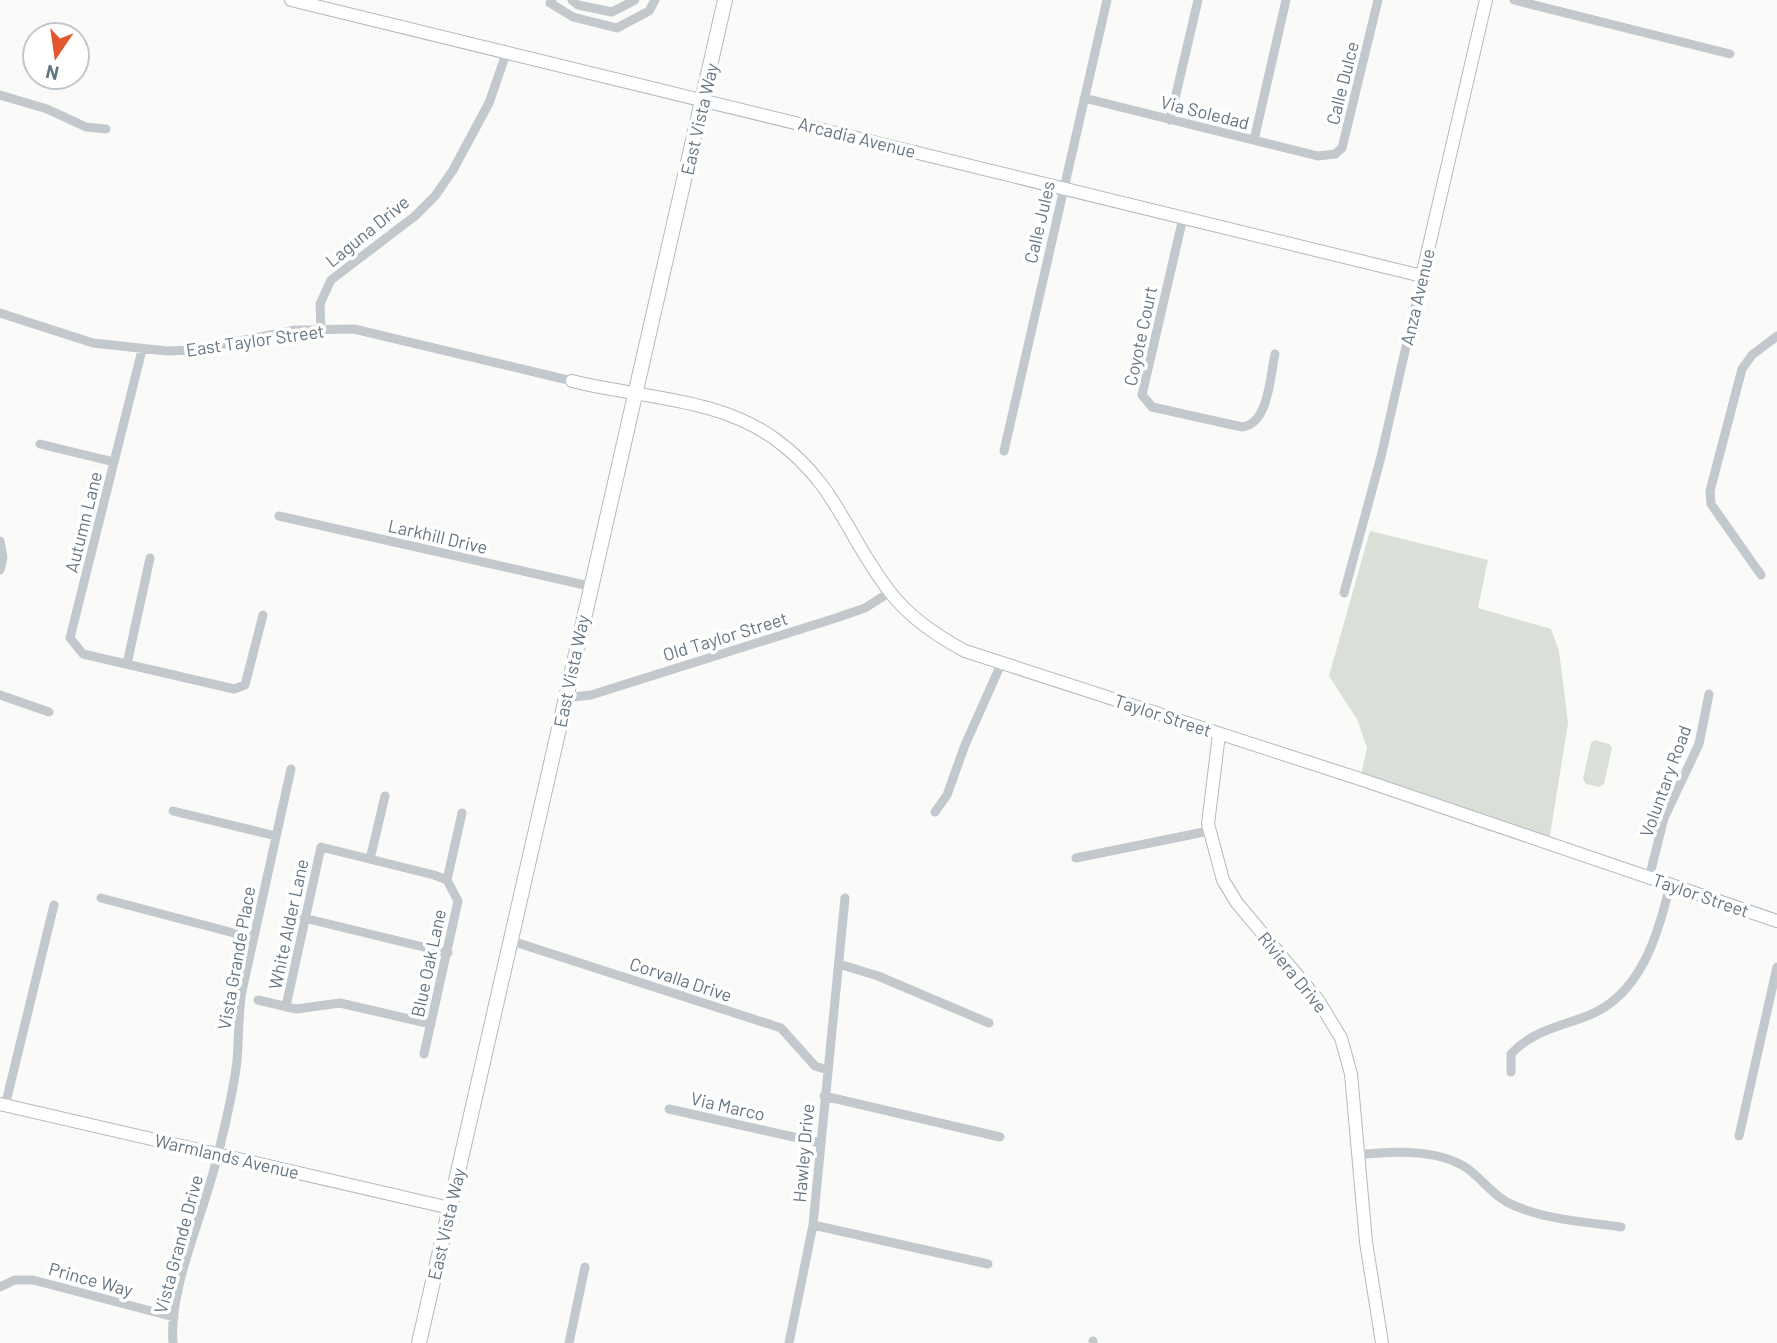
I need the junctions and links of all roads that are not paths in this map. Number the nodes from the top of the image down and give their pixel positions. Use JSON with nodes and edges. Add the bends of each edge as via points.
{"nodes":[{"id":1,"x":291,"y":0,"type":"edge"},
{"id":2,"x":552,"y":0,"type":"edge"},
{"id":3,"x":572,"y":0,"type":"edge"},
{"id":4,"x":635,"y":0,"type":"edge"},
{"id":5,"x":655,"y":0,"type":"edge"},
{"id":6,"x":725,"y":0,"type":"edge"},
{"id":7,"x":1107,"y":0,"type":"edge"},
{"id":8,"x":1198,"y":0,"type":"edge"},
{"id":9,"x":1286,"y":0,"type":"edge"},
{"id":10,"x":1378,"y":0,"type":"edge"},
{"id":11,"x":1486,"y":0,"type":"edge"},
{"id":12,"x":1514,"y":0,"type":"edge"},
{"id":13,"x":507,"y":51,"type":"junction"},
{"id":14,"x":1730,"y":54,"type":"dead end"},
{"id":15,"x":0,"y":94,"type":"edge"},
{"id":16,"x":1084,"y":98,"type":"junction"},
{"id":17,"x":705,"y":100,"type":"junction"},
{"id":18,"x":1170,"y":120,"type":"junction"},
{"id":19,"x":106,"y":129,"type":"dead end"},
{"id":20,"x":1254,"y":140,"type":"junction"},
{"id":21,"x":1318,"y":156,"type":"joint"},
{"id":22,"x":1063,"y":188,"type":"junction"},
{"id":23,"x":1183,"y":218,"type":"junction"},
{"id":24,"x":1422,"y":276,"type":"junction"},
{"id":25,"x":0,"y":313,"type":"edge"},
{"id":26,"x":321,"y":328,"type":"junction"},
{"id":27,"x":1777,"y":336,"type":"edge"},
{"id":28,"x":142,"y":350,"type":"junction"},
{"id":29,"x":1275,"y":354,"type":"dead end"},
{"id":30,"x":572,"y":381,"type":"joint"},
{"id":31,"x":635,"y":391,"type":"junction"},
{"id":32,"x":40,"y":444,"type":"dead end"},
{"id":33,"x":1004,"y":452,"type":"dead end"},
{"id":34,"x":114,"y":463,"type":"junction"},
{"id":35,"x":279,"y":516,"type":"dead end"},
{"id":36,"x":0,"y":541,"type":"edge"},
{"id":37,"x":150,"y":558,"type":"dead end"},
{"id":38,"x":0,"y":570,"type":"edge"},
{"id":39,"x":1761,"y":575,"type":"dead end"},
{"id":40,"x":590,"y":586,"type":"junction"},
{"id":41,"x":890,"y":592,"type":"junction"},
{"id":42,"x":1344,"y":593,"type":"dead end"},
{"id":43,"x":263,"y":615,"type":"dead end"},
{"id":44,"x":1002,"y":662,"type":"junction"},
{"id":45,"x":127,"y":664,"type":"junction"},
{"id":46,"x":1709,"y":694,"type":"dead end"},
{"id":47,"x":0,"y":695,"type":"edge"},
{"id":48,"x":565,"y":698,"type":"junction"},
{"id":49,"x":48,"y":712,"type":"dead end"},
{"id":50,"x":1219,"y":734,"type":"junction"},
{"id":51,"x":291,"y":769,"type":"dead end"},
{"id":52,"x":385,"y":796,"type":"dead end"},
{"id":53,"x":173,"y":811,"type":"dead end"},
{"id":54,"x":935,"y":812,"type":"dead end"},
{"id":55,"x":462,"y":813,"type":"dead end"},
{"id":56,"x":1209,"y":831,"type":"junction"},
{"id":57,"x":276,"y":836,"type":"junction"},
{"id":58,"x":1076,"y":858,"type":"dead end"},
{"id":59,"x":370,"y":859,"type":"junction"},
{"id":60,"x":1649,"y":878,"type":"junction"},
{"id":61,"x":447,"y":880,"type":"junction"},
{"id":62,"x":1670,"y":885,"type":"junction"},
{"id":63,"x":101,"y":898,"type":"dead end"},
{"id":64,"x":845,"y":898,"type":"dead end"},
{"id":65,"x":54,"y":905,"type":"dead end"},
{"id":66,"x":304,"y":918,"type":"junction"},
{"id":67,"x":1777,"y":921,"type":"edge"},
{"id":68,"x":253,"y":938,"type":"junction"},
{"id":69,"x":509,"y":940,"type":"junction"},
{"id":70,"x":448,"y":953,"type":"junction"},
{"id":71,"x":839,"y":964,"type":"junction"},
{"id":72,"x":1777,"y":967,"type":"edge"},
{"id":73,"x":258,"y":1000,"type":"dead end"},
{"id":74,"x":286,"y":1006,"type":"junction"},
{"id":75,"x":989,"y":1023,"type":"dead end"},
{"id":76,"x":431,"y":1024,"type":"junction"},
{"id":77,"x":424,"y":1054,"type":"dead end"},
{"id":78,"x":828,"y":1070,"type":"junction"},
{"id":79,"x":1511,"y":1072,"type":"dead end"},
{"id":80,"x":824,"y":1096,"type":"junction"},
{"id":81,"x":2,"y":1105,"type":"edge"},
{"id":82,"x":669,"y":1109,"type":"dead end"},
{"id":83,"x":1739,"y":1136,"type":"dead end"},
{"id":84,"x":1000,"y":1137,"type":"dead end"},
{"id":85,"x":820,"y":1143,"type":"junction"},
{"id":86,"x":219,"y":1153,"type":"junction"},
{"id":87,"x":1358,"y":1154,"type":"junction"},
{"id":88,"x":450,"y":1208,"type":"junction"},
{"id":89,"x":813,"y":1225,"type":"junction"},
{"id":90,"x":1621,"y":1227,"type":"dead end"},
{"id":91,"x":988,"y":1264,"type":"dead end"},
{"id":92,"x":585,"y":1268,"type":"dead end"},
{"id":93,"x":0,"y":1287,"type":"edge"},
{"id":94,"x":174,"y":1317,"type":"junction"},
{"id":95,"x":173,"y":1343,"type":"edge"},
{"id":96,"x":419,"y":1343,"type":"edge"},
{"id":97,"x":569,"y":1343,"type":"edge"},
{"id":98,"x":789,"y":1343,"type":"edge"},
{"id":99,"x":1382,"y":1343,"type":"edge"}],
"edges":[{"from":1,"to":13,"type":"street","name":"Arcadia Avenue"},
{"from":2,"to":5,"type":"street","via":[[550,3],[573,18],[617,28],[649,11]]},
{"from":3,"to":4,"type":"street","via":[[612,12]]},
{"from":6,"to":17,"type":"main road","name":"East Vista Way"},
{"from":7,"to":16,"type":"street","name":"Calle Jules"},
{"from":8,"to":18,"type":"street"},
{"from":9,"to":20,"type":"street"},
{"from":10,"to":21,"type":"street","name":"Calle Dulce","via":[[1342,148]]},
{"from":11,"to":24,"type":"street","name":"Anza Avenue"},
{"from":12,"to":14,"type":"street"},
{"from":13,"to":17,"type":"street","name":"Arcadia Avenue"},
{"from":13,"to":26,"type":"street","name":"Laguna Drive","via":[[489,103],[453,170],[415,216],[331,280],[320,304]]},
{"from":15,"to":19,"type":"street","via":[[86,127]]},
{"from":16,"to":18,"type":"street","name":"Via Soledad"},
{"from":16,"to":22,"type":"street","name":"Calle Jules"},
{"from":17,"to":22,"type":"street","name":"Arcadia Avenue"},
{"from":17,"to":31,"type":"main road","name":"East Vista Way"},
{"from":18,"to":20,"type":"street","name":"Via Soledad"},
{"from":20,"to":21,"type":"street","name":"Via Soledad"},
{"from":22,"to":23,"type":"street","name":"Arcadia Avenue"},
{"from":22,"to":33,"type":"street","name":"Calle Jules"},
{"from":23,"to":24,"type":"street","name":"Arcadia Avenue"},
{"from":23,"to":29,"type":"street","name":"Coyote Court","via":[[1142,395],[1146,402],[1152,407],[1252,426],[1261,417]]},
{"from":24,"to":42,"type":"street","name":"Anza Avenue"},
{"from":25,"to":28,"type":"street","name":"East Taylor Street","via":[[93,343]]},
{"from":26,"to":28,"type":"street","name":"East Taylor Street","via":[[193,350]]},
{"from":26,"to":30,"type":"street","name":"East Taylor Street","via":[[409,340]]},
{"from":27,"to":39,"type":"street","via":[[1742,369],[1710,491],[1711,504]]},
{"from":28,"to":34,"type":"street","name":"Autumn Lane"},
{"from":30,"to":31,"type":"street","name":"East Taylor Street","via":[[609,391]]},
{"from":31,"to":40,"type":"main road","name":"East Vista Way"},
{"from":31,"to":41,"type":"street","name":"Taylor Street","via":[[729,415],[774,438],[817,475]]},
{"from":32,"to":34,"type":"street"},
{"from":34,"to":45,"type":"street","name":"Autumn Lane","via":[[70,638],[83,654]]},
{"from":35,"to":40,"type":"street","name":"Larkhill Drive"},
{"from":36,"to":38,"type":"street"},
{"from":37,"to":45,"type":"street"},
{"from":40,"to":48,"type":"main road","name":"East Vista Way"},
{"from":41,"to":44,"type":"street","name":"Taylor Street","via":[[947,641]]},
{"from":41,"to":48,"type":"street","name":"Old Taylor Street","via":[[865,608],[836,618],[591,695]]},
{"from":43,"to":45,"type":"street","name":"Autumn Lane","via":[[245,685],[234,689]]},
{"from":44,"to":50,"type":"street","name":"Taylor Street"},
{"from":44,"to":54,"type":"street","via":[[947,795]]},
{"from":46,"to":60,"type":"street","name":"Voluntary Road","via":[[1699,744],[1664,818]]},
{"from":47,"to":49,"type":"street"},
{"from":48,"to":69,"type":"main road","name":"East Vista Way"},
{"from":50,"to":56,"type":"street","name":"Riviera Drive"},
{"from":50,"to":60,"type":"street","name":"Taylor Street"},
{"from":51,"to":57,"type":"street","name":"Vista Grande Place"},
{"from":52,"to":59,"type":"street"},
{"from":53,"to":57,"type":"street"},
{"from":55,"to":61,"type":"street"},
{"from":56,"to":58,"type":"street"},
{"from":56,"to":87,"type":"street","name":"Riviera Drive","via":[[1223,880],[1237,903],[1318,1000],[1341,1038],[1352,1074]]},
{"from":57,"to":68,"type":"street","name":"Vista Grande Place"},
{"from":59,"to":61,"type":"street"},
{"from":59,"to":66,"type":"street","name":"White Alder Lane","via":[[321,848]]},
{"from":60,"to":62,"type":"street","name":"Taylor Street"},
{"from":61,"to":70,"type":"street","name":"Blue Oak Lane","via":[[458,901]]},
{"from":62,"to":67,"type":"street","name":"Taylor Street"},
{"from":62,"to":79,"type":"street","via":[[1650,947],[1630,987],[1589,1016],[1521,1042],[1511,1054]]},
{"from":63,"to":68,"type":"street"},
{"from":64,"to":71,"type":"street","name":"Hawley Drive"},
{"from":65,"to":81,"type":"street","name":"Warmlands Avenue"},
{"from":66,"to":70,"type":"street"},
{"from":66,"to":74,"type":"street","name":"White Alder Lane"},
{"from":68,"to":86,"type":"street","name":"Vista Grande Place"},
{"from":69,"to":78,"type":"street","name":"Corvalla Drive","via":[[781,1028],[815,1066]]},
{"from":69,"to":88,"type":"main road","name":"East Vista Way"},
{"from":70,"to":76,"type":"street","name":"Blue Oak Lane"},
{"from":71,"to":75,"type":"street"},
{"from":71,"to":78,"type":"street","name":"Hawley Drive"},
{"from":72,"to":83,"type":"street"},
{"from":73,"to":74,"type":"street"},
{"from":74,"to":76,"type":"street","via":[[296,1009],[340,1003]]},
{"from":76,"to":77,"type":"street","name":"Blue Oak Lane"},
{"from":78,"to":80,"type":"street","name":"Hawley Drive"},
{"from":80,"to":84,"type":"street"},
{"from":80,"to":85,"type":"street","name":"Hawley Drive"},
{"from":81,"to":86,"type":"street","name":"Warmlands Avenue"},
{"from":82,"to":85,"type":"street","name":"Via Marco"},
{"from":85,"to":89,"type":"street","name":"Hawley Drive"},
{"from":86,"to":88,"type":"street","name":"Warmlands Avenue"},
{"from":86,"to":94,"type":"street","name":"Vista Grande Drive"},
{"from":87,"to":90,"type":"street","via":[[1443,1158],[1467,1168],[1512,1205],[1542,1216]]},
{"from":87,"to":99,"type":"street","name":"Riviera Drive"},
{"from":88,"to":96,"type":"main road","name":"East Vista Way"},
{"from":89,"to":91,"type":"street"},
{"from":89,"to":98,"type":"street","name":"Hawley Drive"},
{"from":92,"to":97,"type":"street"},
{"from":93,"to":94,"type":"street","name":"Prince Way","via":[[15,1280],[33,1280]]},
{"from":94,"to":95,"type":"street","name":"Vista Grande Drive"}]}
